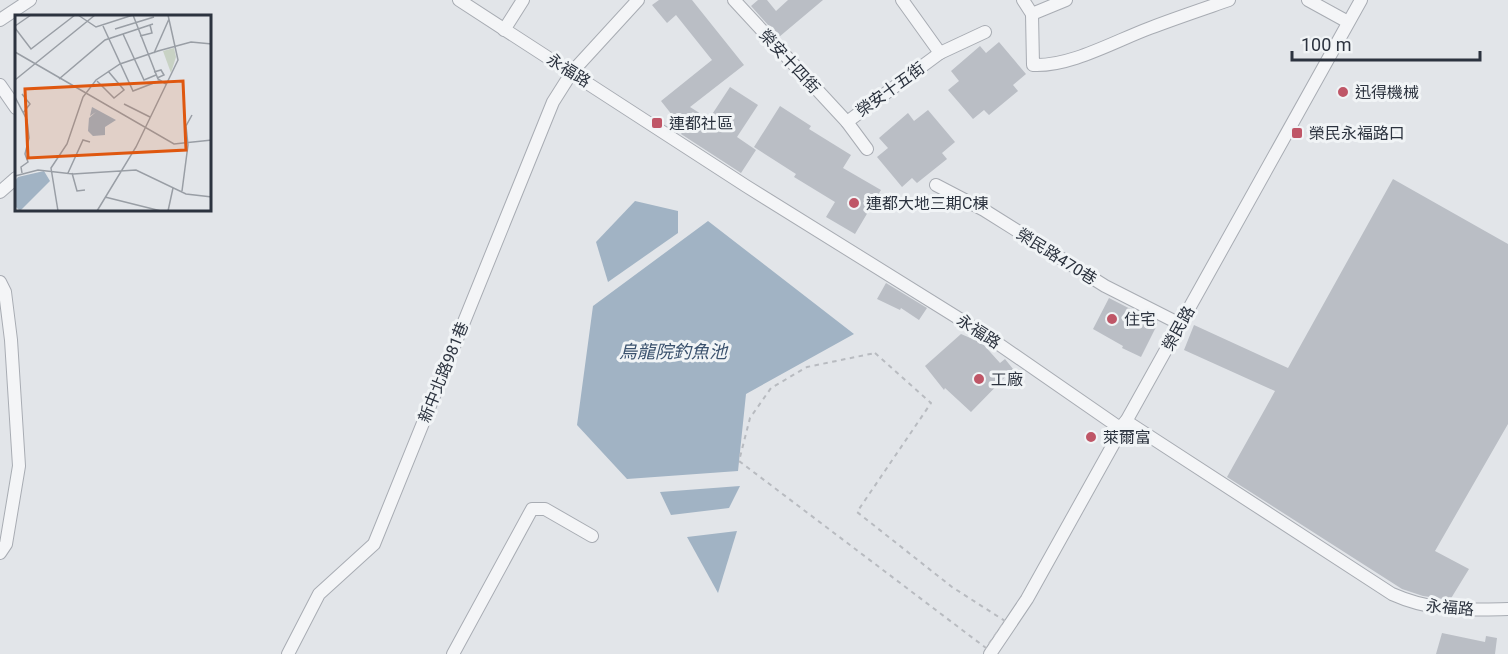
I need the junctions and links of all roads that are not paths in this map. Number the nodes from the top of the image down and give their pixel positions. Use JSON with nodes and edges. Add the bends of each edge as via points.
{"nodes":[{"id":1,"x":30,"y":0,"type":"edge"},
{"id":2,"x":459,"y":0,"type":"edge"},
{"id":3,"x":524,"y":0,"type":"edge"},
{"id":4,"x":638,"y":0,"type":"edge"},
{"id":5,"x":734,"y":0,"type":"edge"},
{"id":6,"x":902,"y":0,"type":"edge"},
{"id":7,"x":1023,"y":0,"type":"edge"},
{"id":8,"x":1066,"y":0,"type":"edge"},
{"id":9,"x":1229,"y":0,"type":"edge"},
{"id":10,"x":1308,"y":0,"type":"edge"},
{"id":11,"x":1361,"y":0,"type":"edge"},
{"id":12,"x":1032,"y":14,"type":"junction"},
{"id":13,"x":0,"y":20,"type":"edge"},
{"id":14,"x":1348,"y":22,"type":"junction"},
{"id":15,"x":504,"y":30,"type":"junction"},
{"id":16,"x":985,"y":32,"type":"dead end"},
{"id":17,"x":940,"y":53,"type":"junction"},
{"id":18,"x":572,"y":72,"type":"junction"},
{"id":19,"x":0,"y":85,"type":"edge"},
{"id":20,"x":15,"y":107,"type":"edge"},
{"id":21,"x":847,"y":122,"type":"junction"},
{"id":22,"x":867,"y":149,"type":"dead end"},
{"id":23,"x":15,"y":179,"type":"edge"},
{"id":24,"x":936,"y":185,"type":"dead end"},
{"id":25,"x":0,"y":192,"type":"edge"},
{"id":26,"x":0,"y":282,"type":"edge"},
{"id":27,"x":1180,"y":324,"type":"junction"},
{"id":28,"x":1126,"y":421,"type":"junction"},
{"id":29,"x":592,"y":536,"type":"dead end"},
{"id":30,"x":0,"y":553,"type":"edge"},
{"id":31,"x":1508,"y":609,"type":"edge"},
{"id":32,"x":288,"y":654,"type":"edge"},
{"id":33,"x":453,"y":654,"type":"edge"},
{"id":34,"x":990,"y":654,"type":"edge"}],
"edges":[{"from":1,"to":13,"type":"street"},
{"from":2,"to":15,"type":"street","name":"永福路"},
{"from":3,"to":15,"type":"street"},
{"from":4,"to":18,"type":"street","name":"新中北路981巷"},
{"from":5,"to":21,"type":"street","name":"榮安十四街"},
{"from":6,"to":17,"type":"street","name":"榮安十五街"},
{"from":7,"to":12,"type":"street"},
{"from":8,"to":12,"type":"street"},
{"from":9,"to":12,"type":"street","via":[[1075,58],[1045,65],[1033,64]]},
{"from":10,"to":14,"type":"street"},
{"from":11,"to":14,"type":"street","name":"榮民路"},
{"from":14,"to":27,"type":"street","name":"榮民路"},
{"from":15,"to":18,"type":"street","name":"永福路"},
{"from":16,"to":17,"type":"street"},
{"from":17,"to":21,"type":"street","name":"榮安十五街"},
{"from":18,"to":28,"type":"street","name":"永福路","via":[[987,336],[1120,428]]},
{"from":18,"to":32,"type":"street","name":"新中北路981巷","via":[[553,102],[374,544],[319,594]]},
{"from":19,"to":20,"type":"street"},
{"from":21,"to":22,"type":"street","name":"榮安十四街"},
{"from":23,"to":25,"type":"street"},
{"from":24,"to":27,"type":"street","name":"榮民路470巷","via":[[984,210],[1105,286]]},
{"from":26,"to":30,"type":"street","via":[[5,292],[11,340],[19,466],[6,544]]},
{"from":27,"to":28,"type":"street","name":"榮民路"},
{"from":28,"to":31,"type":"street","name":"永福路","via":[[1392,594],[1437,609]]},
{"from":28,"to":34,"type":"street","name":"榮民路","via":[[1027,599]]},
{"from":29,"to":33,"type":"street","via":[[545,509],[532,509]]}]}
